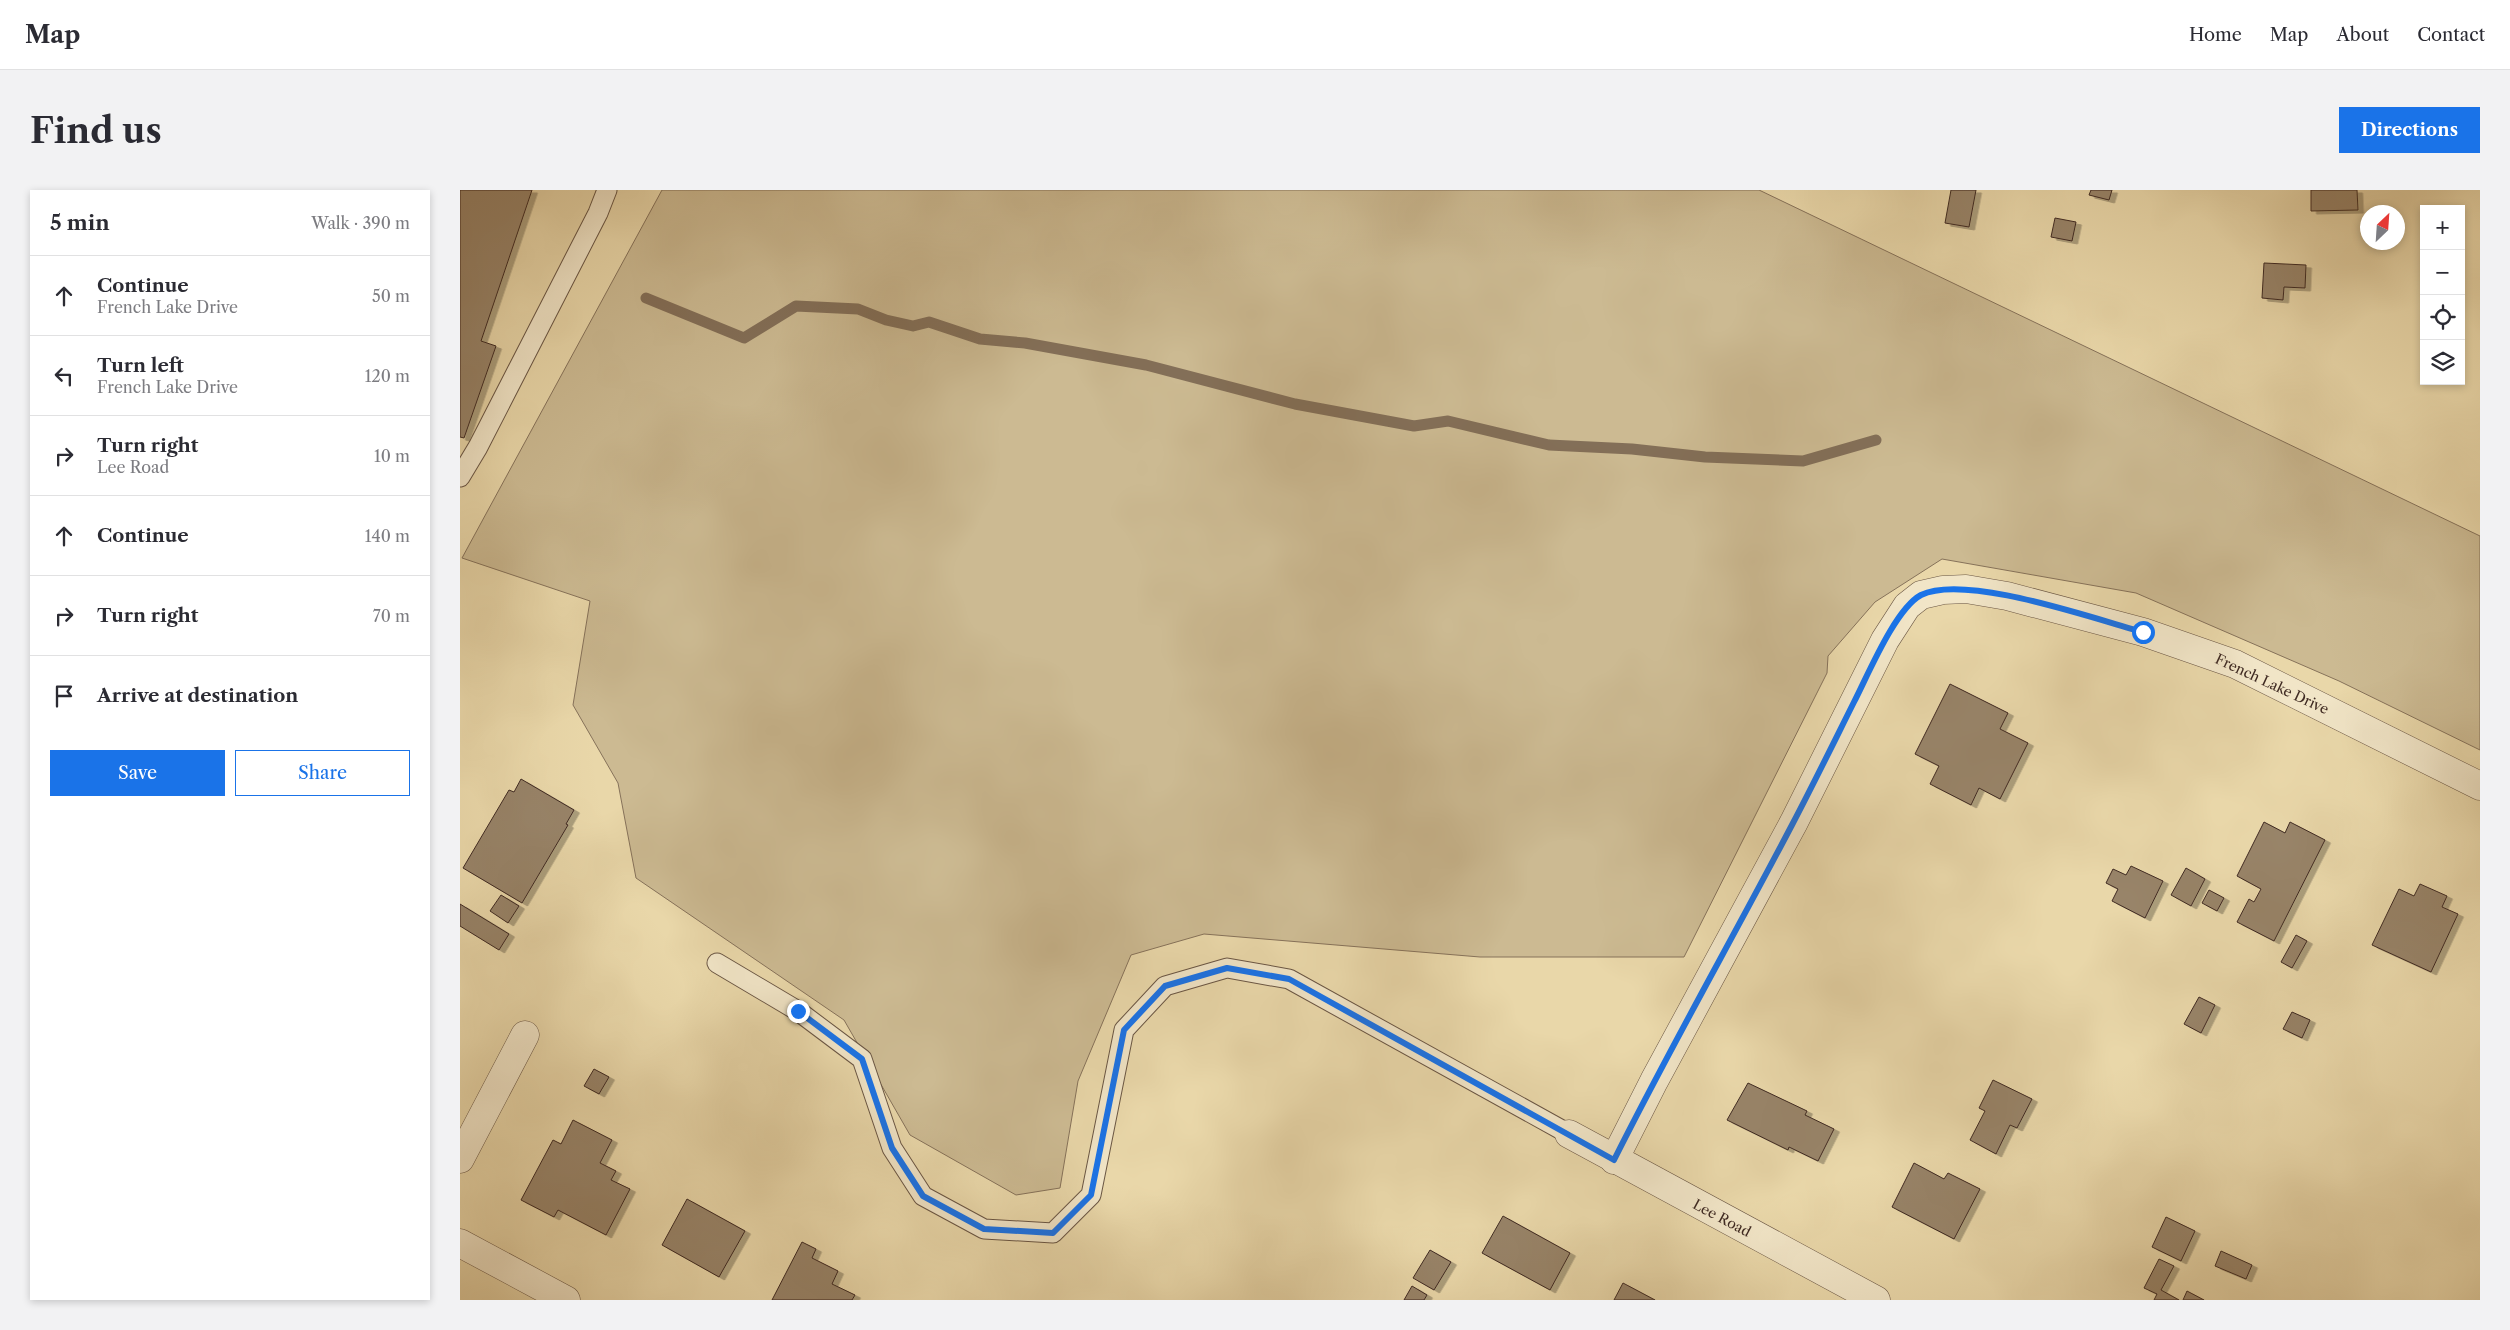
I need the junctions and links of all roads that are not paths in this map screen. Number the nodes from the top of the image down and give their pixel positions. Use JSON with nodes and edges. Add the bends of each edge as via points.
{"nodes":[{"id":1,"x":607,"y":190,"type":"edge"},
{"id":2,"x":460,"y":477,"type":"edge"},
{"id":3,"x":2480,"y":786,"type":"edge"},
{"id":4,"x":717,"y":963,"type":"dead end"},
{"id":5,"x":525,"y":1034,"type":"dead end"},
{"id":6,"x":1568,"y":1134,"type":"joint"},
{"id":7,"x":460,"y":1159,"type":"edge"},
{"id":8,"x":1614,"y":1160,"type":"junction"},
{"id":9,"x":460,"y":1243,"type":"edge"},
{"id":10,"x":566,"y":1300,"type":"edge"},
{"id":11,"x":1876,"y":1300,"type":"edge"}],
"edges":[{"from":1,"to":2,"type":"lane"},
{"from":3,"to":8,"type":"street","name":"French Lake Drive","via":[[2235,664],[2161,639],[2007,596],[1966,589],[1921,595],[1907,606],[1885,640],[1794,822]]},
{"from":4,"to":6,"type":"lane","via":[[798,1011],[862,1059],[892,1148],[923,1196],[984,1229],[1053,1233],[1091,1195],[1124,1030],[1165,986],[1227,968],[1289,979]]},
{"from":5,"to":7,"type":"street"},
{"from":6,"to":8,"type":"street","name":"Lee Road"},
{"from":8,"to":11,"type":"street","name":"Lee Road"},
{"from":9,"to":10,"type":"street"}]}
